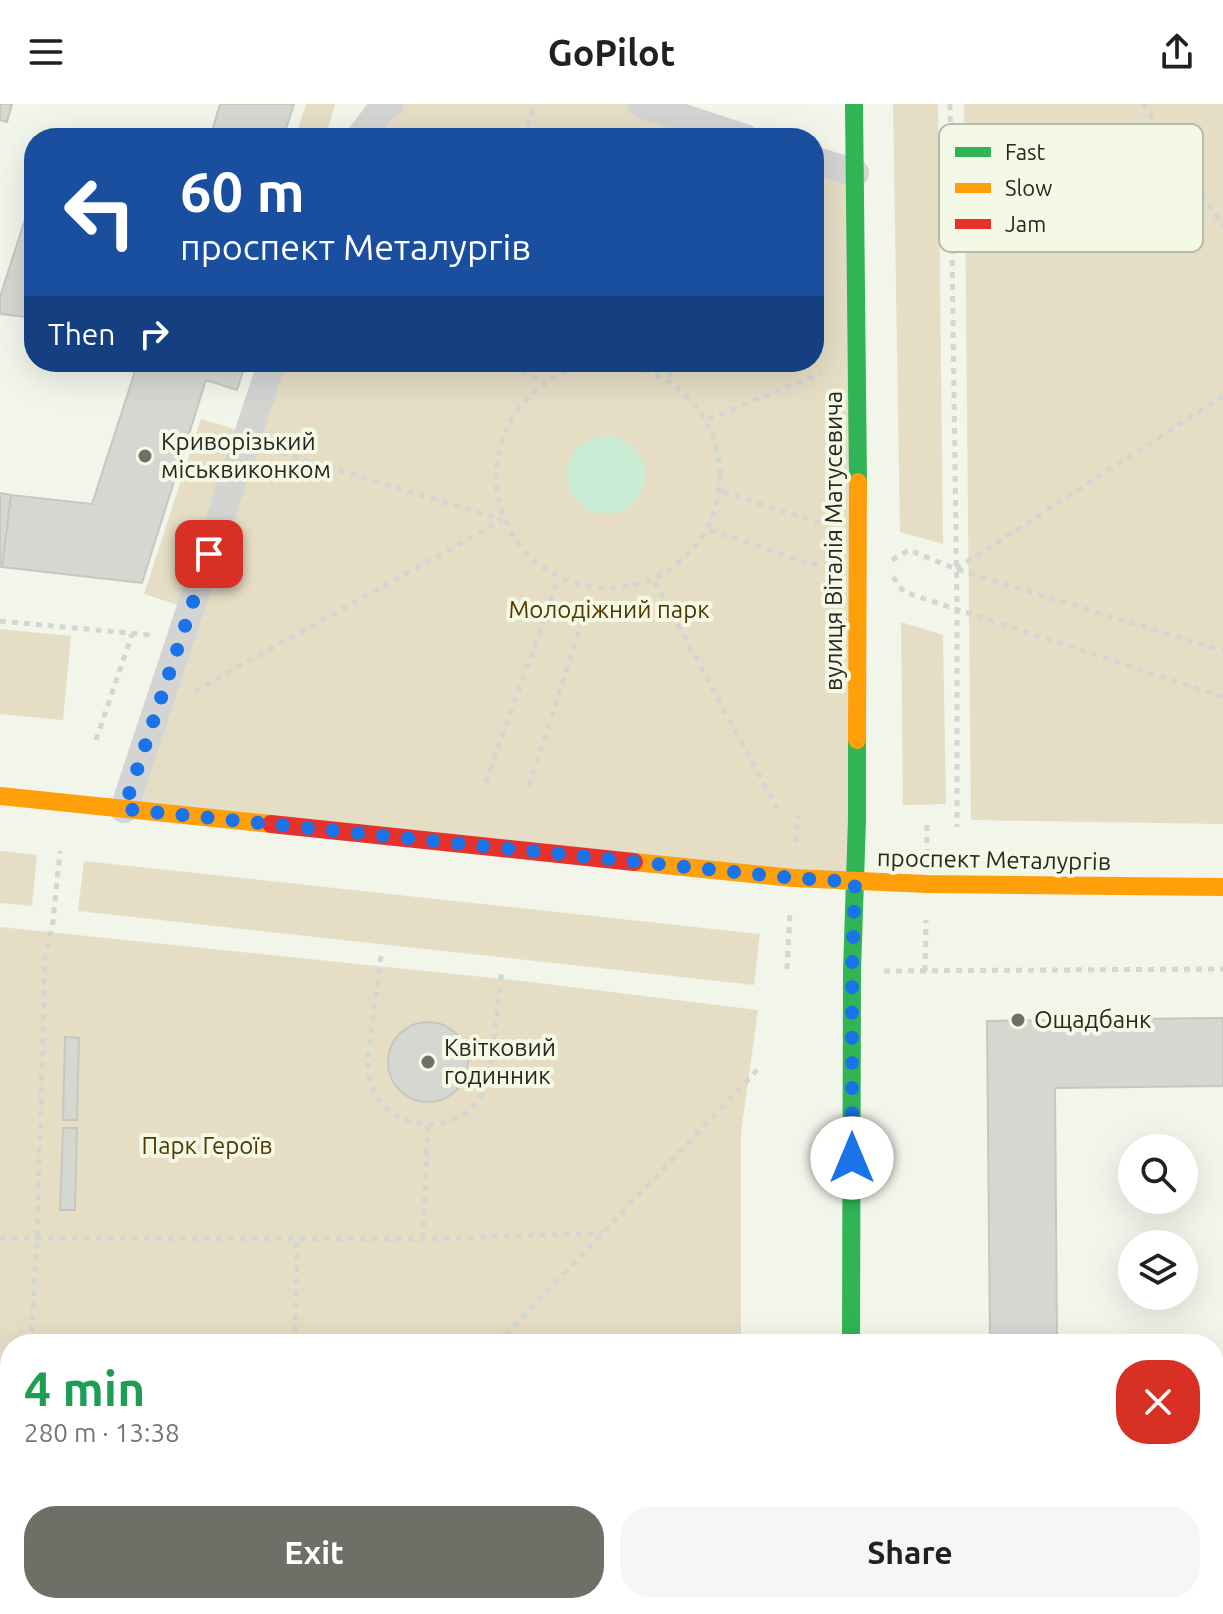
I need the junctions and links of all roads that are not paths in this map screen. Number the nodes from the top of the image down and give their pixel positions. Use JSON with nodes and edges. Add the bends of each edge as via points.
{"nodes":[{"id":1,"x":390,"y":104,"type":"edge"},
{"id":2,"x":641,"y":104,"type":"edge"},
{"id":3,"x":854,"y":104,"type":"edge"},
{"id":4,"x":367,"y":128,"type":"edge"},
{"id":5,"x":714,"y":128,"type":"edge"},
{"id":6,"x":824,"y":163,"type":"edge"},
{"id":7,"x":855,"y":173,"type":"junction"},
{"id":8,"x":269,"y":372,"type":"edge"},
{"id":9,"x":0,"y":796,"type":"edge"},
{"id":10,"x":124,"y":809,"type":"junction"},
{"id":11,"x":855,"y":882,"type":"junction"},
{"id":12,"x":1223,"y":887,"type":"edge"},
{"id":13,"x":851,"y":1334,"type":"edge"}],
"edges":[{"from":1,"to":4,"type":"street"},
{"from":2,"to":5,"type":"street"},
{"from":3,"to":7,"type":"street","name":"вулиця Віталія Матусевича"},
{"from":6,"to":7,"type":"street"},
{"from":7,"to":11,"type":"street","name":"вулиця Віталія Матусевича"},
{"from":8,"to":10,"type":"street"},
{"from":9,"to":10,"type":"street","name":"проспект Металургів"},
{"from":10,"to":11,"type":"street","name":"проспект Металургів"},
{"from":11,"to":12,"type":"street","name":"проспект Металургів"},
{"from":11,"to":13,"type":"street","name":"вулиця Віталія Матусевича"}]}
